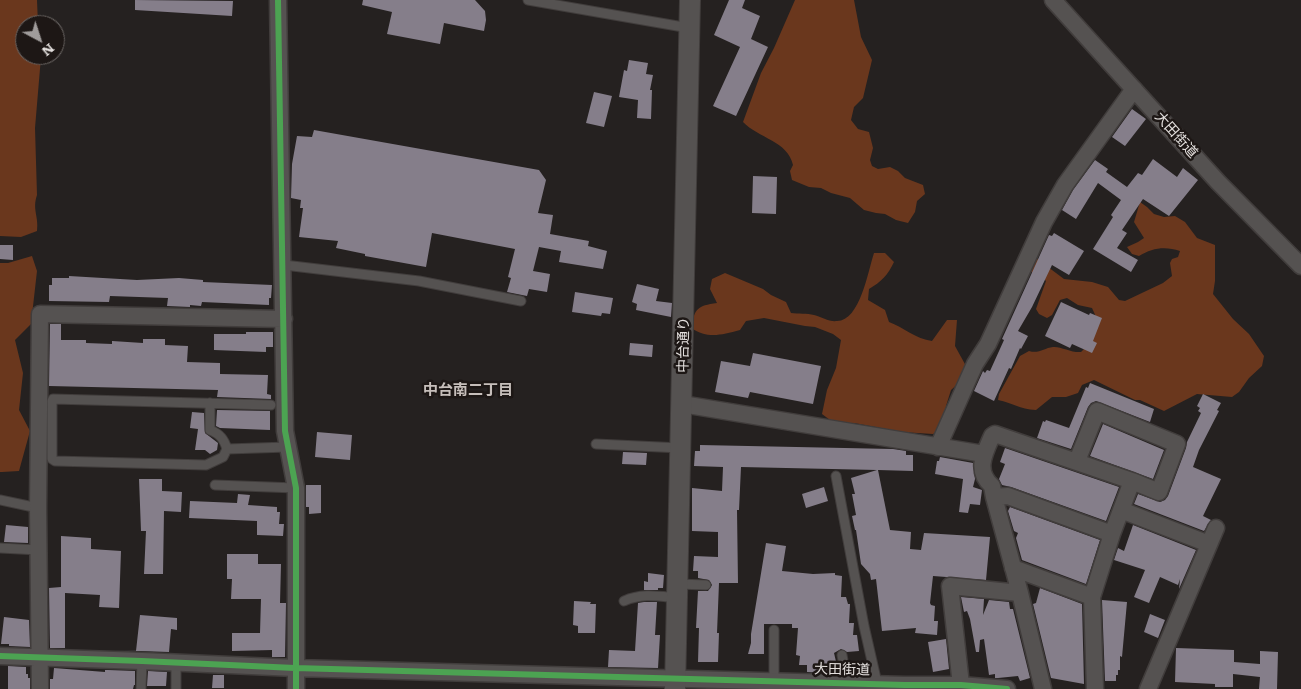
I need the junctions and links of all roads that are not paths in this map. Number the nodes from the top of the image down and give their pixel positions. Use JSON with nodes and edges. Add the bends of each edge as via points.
{"nodes":[{"id":1,"x":278,"y":0,"type":"edge"},
{"id":2,"x":528,"y":0,"type":"edge"},
{"id":3,"x":690,"y":0,"type":"edge"},
{"id":4,"x":1054,"y":0,"type":"edge"},
{"id":5,"x":689,"y":28,"type":"junction"},
{"id":6,"x":1134,"y":89,"type":"junction"},
{"id":7,"x":284,"y":265,"type":"junction"},
{"id":8,"x":1301,"y":266,"type":"edge"},
{"id":9,"x":521,"y":301,"type":"dead end"},
{"id":10,"x":284,"y":319,"type":"junction"},
{"id":11,"x":210,"y":403,"type":"junction"},
{"id":12,"x":682,"y":404,"type":"junction"},
{"id":13,"x":271,"y":405,"type":"dead end"},
{"id":14,"x":596,"y":444,"type":"dead end"},
{"id":15,"x":288,"y":447,"type":"junction"},
{"id":16,"x":938,"y":447,"type":"junction"},
{"id":17,"x":681,"y":448,"type":"junction"},
{"id":18,"x":227,"y":449,"type":"junction"},
{"id":19,"x":984,"y":454,"type":"junction"},
{"id":20,"x":1077,"y":461,"type":"junction"},
{"id":21,"x":836,"y":476,"type":"dead end"},
{"id":22,"x":1132,"y":481,"type":"junction"},
{"id":23,"x":215,"y":485,"type":"dead end"},
{"id":24,"x":296,"y":488,"type":"junction"},
{"id":25,"x":994,"y":497,"type":"junction"},
{"id":26,"x":0,"y":500,"type":"edge"},
{"id":27,"x":38,"y":508,"type":"junction"},
{"id":28,"x":1121,"y":510,"type":"junction"},
{"id":29,"x":1216,"y":528,"type":"dead end"},
{"id":30,"x":1112,"y":534,"type":"junction"},
{"id":31,"x":1209,"y":544,"type":"junction"},
{"id":32,"x":0,"y":548,"type":"edge"},
{"id":33,"x":39,"y":550,"type":"junction"},
{"id":34,"x":1013,"y":568,"type":"junction"},
{"id":35,"x":706,"y":585,"type":"dead end"},
{"id":36,"x":677,"y":591,"type":"junction"},
{"id":37,"x":1020,"y":592,"type":"junction"},
{"id":38,"x":1092,"y":597,"type":"junction"},
{"id":39,"x":624,"y":602,"type":"dead end"},
{"id":40,"x":774,"y":630,"type":"dead end"},
{"id":41,"x":842,"y":655,"type":"dead end"},
{"id":42,"x":0,"y":656,"type":"edge"},
{"id":43,"x":39,"y":658,"type":"junction"},
{"id":44,"x":142,"y":660,"type":"junction"},
{"id":45,"x":176,"y":663,"type":"junction"},
{"id":46,"x":295,"y":668,"type":"junction"},
{"id":47,"x":774,"y":681,"type":"junction"},
{"id":48,"x":847,"y":682,"type":"junction"},
{"id":49,"x":877,"y":683,"type":"junction"},
{"id":50,"x":675,"y":684,"type":"edge"},
{"id":51,"x":757,"y":685,"type":"edge"},
{"id":52,"x":794,"y":685,"type":"edge"},
{"id":53,"x":827,"y":685,"type":"edge"},
{"id":54,"x":961,"y":685,"type":"junction"},
{"id":55,"x":905,"y":687,"type":"edge"},
{"id":56,"x":40,"y":689,"type":"edge"},
{"id":57,"x":141,"y":689,"type":"edge"},
{"id":58,"x":176,"y":689,"type":"edge"},
{"id":59,"x":296,"y":689,"type":"edge"},
{"id":60,"x":1007,"y":689,"type":"edge"},
{"id":61,"x":1043,"y":689,"type":"edge"},
{"id":62,"x":1095,"y":689,"type":"edge"},
{"id":63,"x":1148,"y":689,"type":"edge"}],
"edges":[{"from":1,"to":7,"type":"street"},
{"from":2,"to":5,"type":"lane"},
{"from":3,"to":5,"type":"street","name":"中台通り"},
{"from":4,"to":6,"type":"street","name":"大田街道"},
{"from":5,"to":12,"type":"street","name":"中台通り"},
{"from":6,"to":8,"type":"street","name":"大田街道","via":[[1218,182]]},
{"from":6,"to":16,"type":"street","via":[[1065,184],[1044,222]]},
{"from":7,"to":9,"type":"lane","via":[[419,281]]},
{"from":7,"to":10,"type":"street"},
{"from":10,"to":15,"type":"street"},
{"from":10,"to":27,"type":"street","via":[[40,314]]},
{"from":11,"to":13,"type":"lane"},
{"from":11,"to":18,"type":"lane","via":[[210,430],[218,433]]},
{"from":11,"to":18,"type":"lane","via":[[53,398],[52,458],[55,461],[206,465],[223,457]]},
{"from":12,"to":16,"type":"street"},
{"from":12,"to":17,"type":"street","name":"中台通り"},
{"from":14,"to":17,"type":"lane"},
{"from":15,"to":18,"type":"lane"},
{"from":15,"to":24,"type":"street"},
{"from":16,"to":19,"type":"street"},
{"from":17,"to":36,"type":"street","name":"中台通り"},
{"from":19,"to":20,"type":"street","via":[[995,434]]},
{"from":19,"to":25,"type":"street","via":[[985,480],[992,486]]},
{"from":20,"to":22,"type":"street"},
{"from":20,"to":22,"type":"street","via":[[1097,411],[1177,444],[1159,492]]},
{"from":21,"to":49,"type":"lane"},
{"from":22,"to":28,"type":"street"},
{"from":23,"to":24,"type":"lane"},
{"from":24,"to":46,"type":"street"},
{"from":25,"to":30,"type":"street","via":[[1008,496]]},
{"from":25,"to":34,"type":"street"},
{"from":26,"to":27,"type":"lane"},
{"from":27,"to":33,"type":"street"},
{"from":28,"to":30,"type":"street"},
{"from":28,"to":31,"type":"street"},
{"from":29,"to":31,"type":"street"},
{"from":30,"to":38,"type":"street"},
{"from":31,"to":63,"type":"street"},
{"from":32,"to":33,"type":"lane"},
{"from":33,"to":43,"type":"street"},
{"from":34,"to":37,"type":"street"},
{"from":34,"to":38,"type":"street"},
{"from":35,"to":36,"type":"lane"},
{"from":36,"to":39,"type":"lane","via":[[635,596]]},
{"from":36,"to":50,"type":"street","name":"中台通り"},
{"from":37,"to":54,"type":"street","via":[[950,586]]},
{"from":37,"to":61,"type":"street"},
{"from":38,"to":62,"type":"street"},
{"from":40,"to":47,"type":"lane"},
{"from":41,"to":48,"type":"lane"},
{"from":42,"to":43,"type":"street","name":"大田街道"},
{"from":43,"to":44,"type":"street","name":"大田街道"},
{"from":43,"to":56,"type":"street"},
{"from":44,"to":45,"type":"street","name":"大田街道"},
{"from":44,"to":57,"type":"lane"},
{"from":45,"to":46,"type":"street","name":"大田街道"},
{"from":45,"to":58,"type":"lane"},
{"from":46,"to":50,"type":"street","name":"大田街道"},
{"from":46,"to":59,"type":"street"},
{"from":47,"to":51,"type":"street","name":"大田街道"},
{"from":47,"to":52,"type":"street","name":"大田街道"},
{"from":48,"to":49,"type":"street","name":"大田街道"},
{"from":48,"to":53,"type":"street","name":"大田街道"},
{"from":49,"to":55,"type":"street","name":"大田街道"},
{"from":50,"to":51,"type":"street","name":"大田街道"},
{"from":52,"to":53,"type":"street","name":"大田街道"},
{"from":54,"to":55,"type":"street","name":"大田街道"},
{"from":54,"to":60,"type":"street","name":"大田街道"}]}
